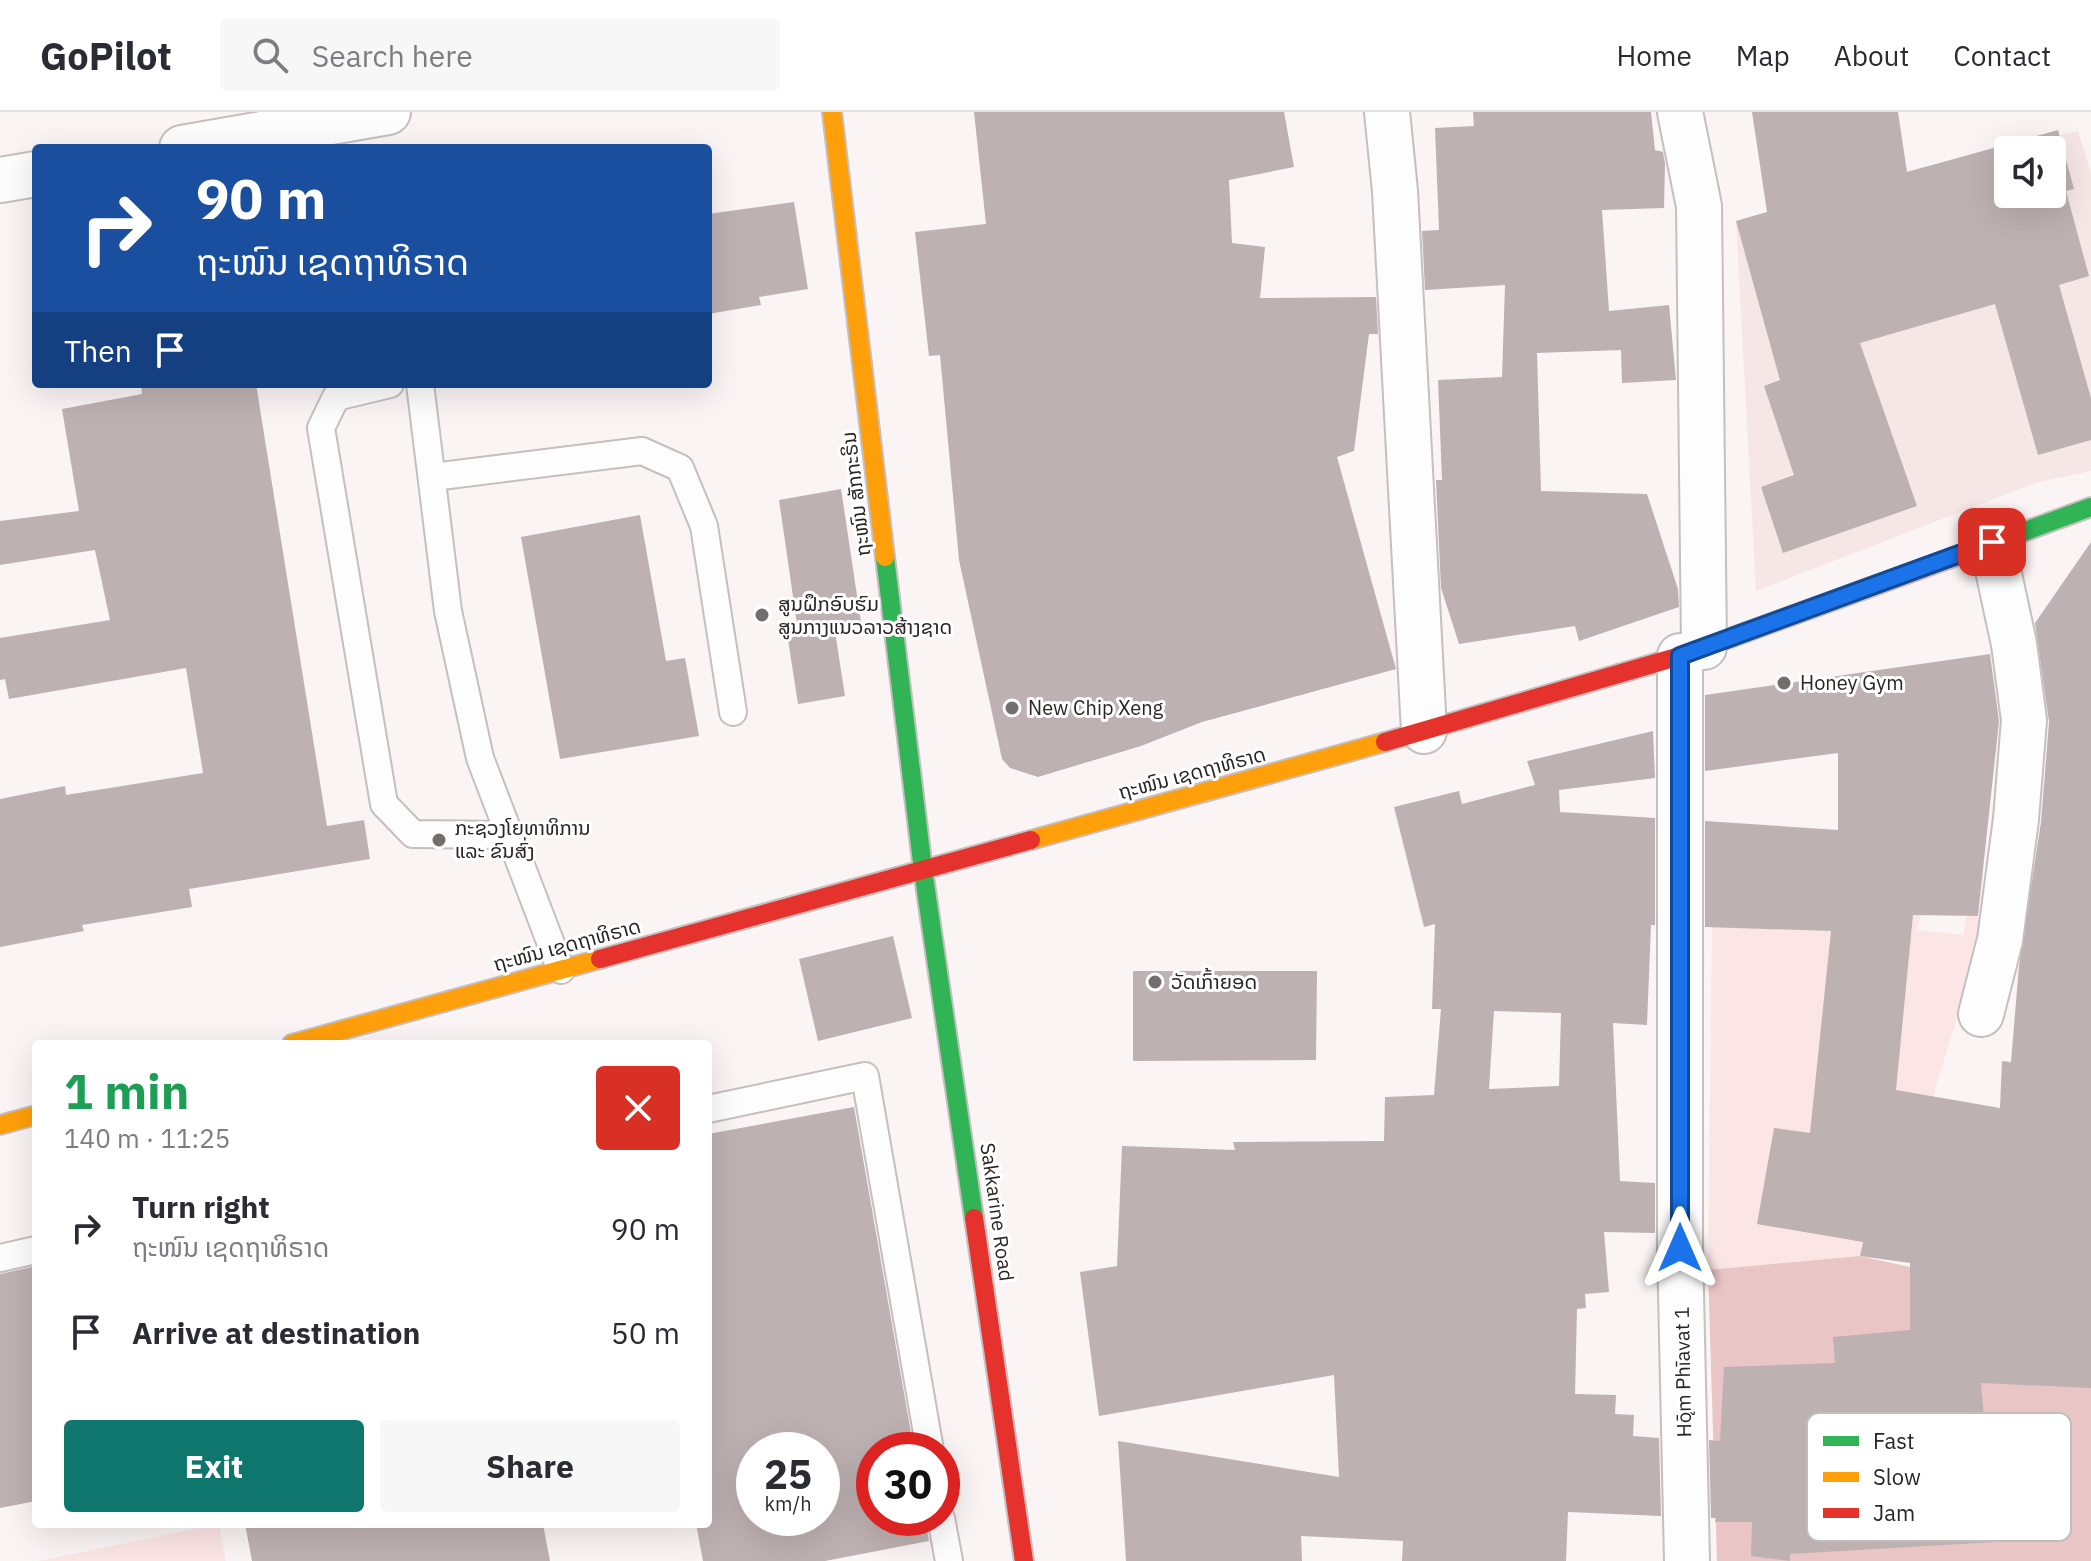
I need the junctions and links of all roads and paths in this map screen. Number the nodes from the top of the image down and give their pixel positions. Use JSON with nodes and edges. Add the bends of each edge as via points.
{"nodes":[{"id":1,"x":388,"y":112,"type":"edge"},
{"id":2,"x":832,"y":112,"type":"edge"},
{"id":3,"x":1387,"y":112,"type":"edge"},
{"id":4,"x":1680,"y":112,"type":"edge"},
{"id":5,"x":205,"y":144,"type":"edge"},
{"id":6,"x":32,"y":175,"type":"edge"},
{"id":7,"x":0,"y":180,"type":"edge"},
{"id":8,"x":373,"y":388,"type":"edge"},
{"id":9,"x":421,"y":388,"type":"edge"},
{"id":10,"x":433,"y":477,"type":"junction"},
{"id":11,"x":2091,"y":507,"type":"edge"},
{"id":12,"x":1992,"y":542,"type":"junction"},
{"id":13,"x":1692,"y":651,"type":"junction"},
{"id":14,"x":733,"y":712,"type":"dead end"},
{"id":15,"x":1424,"y":731,"type":"junction"},
{"id":16,"x":507,"y":835,"type":"junction"},
{"id":17,"x":923,"y":870,"type":"junction"},
{"id":18,"x":561,"y":970,"type":"junction"},
{"id":19,"x":1981,"y":1014,"type":"dead end"},
{"id":20,"x":307,"y":1040,"type":"edge"},
{"id":21,"x":712,"y":1108,"type":"edge"},
{"id":22,"x":32,"y":1116,"type":"edge"},
{"id":23,"x":0,"y":1125,"type":"edge"},
{"id":24,"x":32,"y":1251,"type":"edge"},
{"id":25,"x":0,"y":1258,"type":"edge"},
{"id":26,"x":927,"y":1432,"type":"edge"},
{"id":27,"x":944,"y":1536,"type":"edge"},
{"id":28,"x":949,"y":1561,"type":"edge"},
{"id":29,"x":1024,"y":1561,"type":"edge"},
{"id":30,"x":1687,"y":1561,"type":"edge"}],
"edges":[{"from":1,"to":5,"type":"street"},
{"from":2,"to":17,"type":"main road","name":"ຖະໜົນ ສັກກະຣິນ"},
{"from":3,"to":15,"type":"street"},
{"from":4,"to":13,"type":"street","name":"Hǭm Phīavat 1","via":[[1699,206]]},
{"from":6,"to":7,"type":"street"},
{"from":8,"to":16,"type":"lane","via":[[336,397],[321,428],[384,804],[413,834]]},
{"from":9,"to":10,"type":"lane"},
{"from":10,"to":14,"type":"lane","via":[[642,451],[680,468],[704,526]]},
{"from":10,"to":16,"type":"lane","via":[[448,611],[480,758]]},
{"from":11,"to":12,"type":"main road","name":"ຖະໜົນ ເຊດຖາທິຣາດ"},
{"from":12,"to":13,"type":"main road","name":"ຖະໜົນ ເຊດຖາທິຣາດ"},
{"from":12,"to":19,"type":"street","via":[[2024,720],[2000,940]]},
{"from":13,"to":15,"type":"main road","name":"ຖະໜົນ ເຊດຖາທິຣາດ"},
{"from":13,"to":30,"type":"street","name":"Hǭm Phīavat 1","via":[[1680,1248]]},
{"from":15,"to":17,"type":"main road","name":"ຖະໜົນ ເຊດຖາທິຣາດ"},
{"from":16,"to":18,"type":"lane"},
{"from":17,"to":18,"type":"main road","name":"ຖະໜົນ ເຊດຖາທິຣາດ"},
{"from":17,"to":29,"type":"main road","name":"Sakkarine Road"},
{"from":18,"to":20,"type":"main road","name":"ຖະໜົນ ເຊດຖາທິຣາດ"},
{"from":21,"to":26,"type":"lane","via":[[865,1076]]},
{"from":22,"to":23,"type":"main road"},
{"from":24,"to":25,"type":"lane"},
{"from":27,"to":28,"type":"lane"}]}
